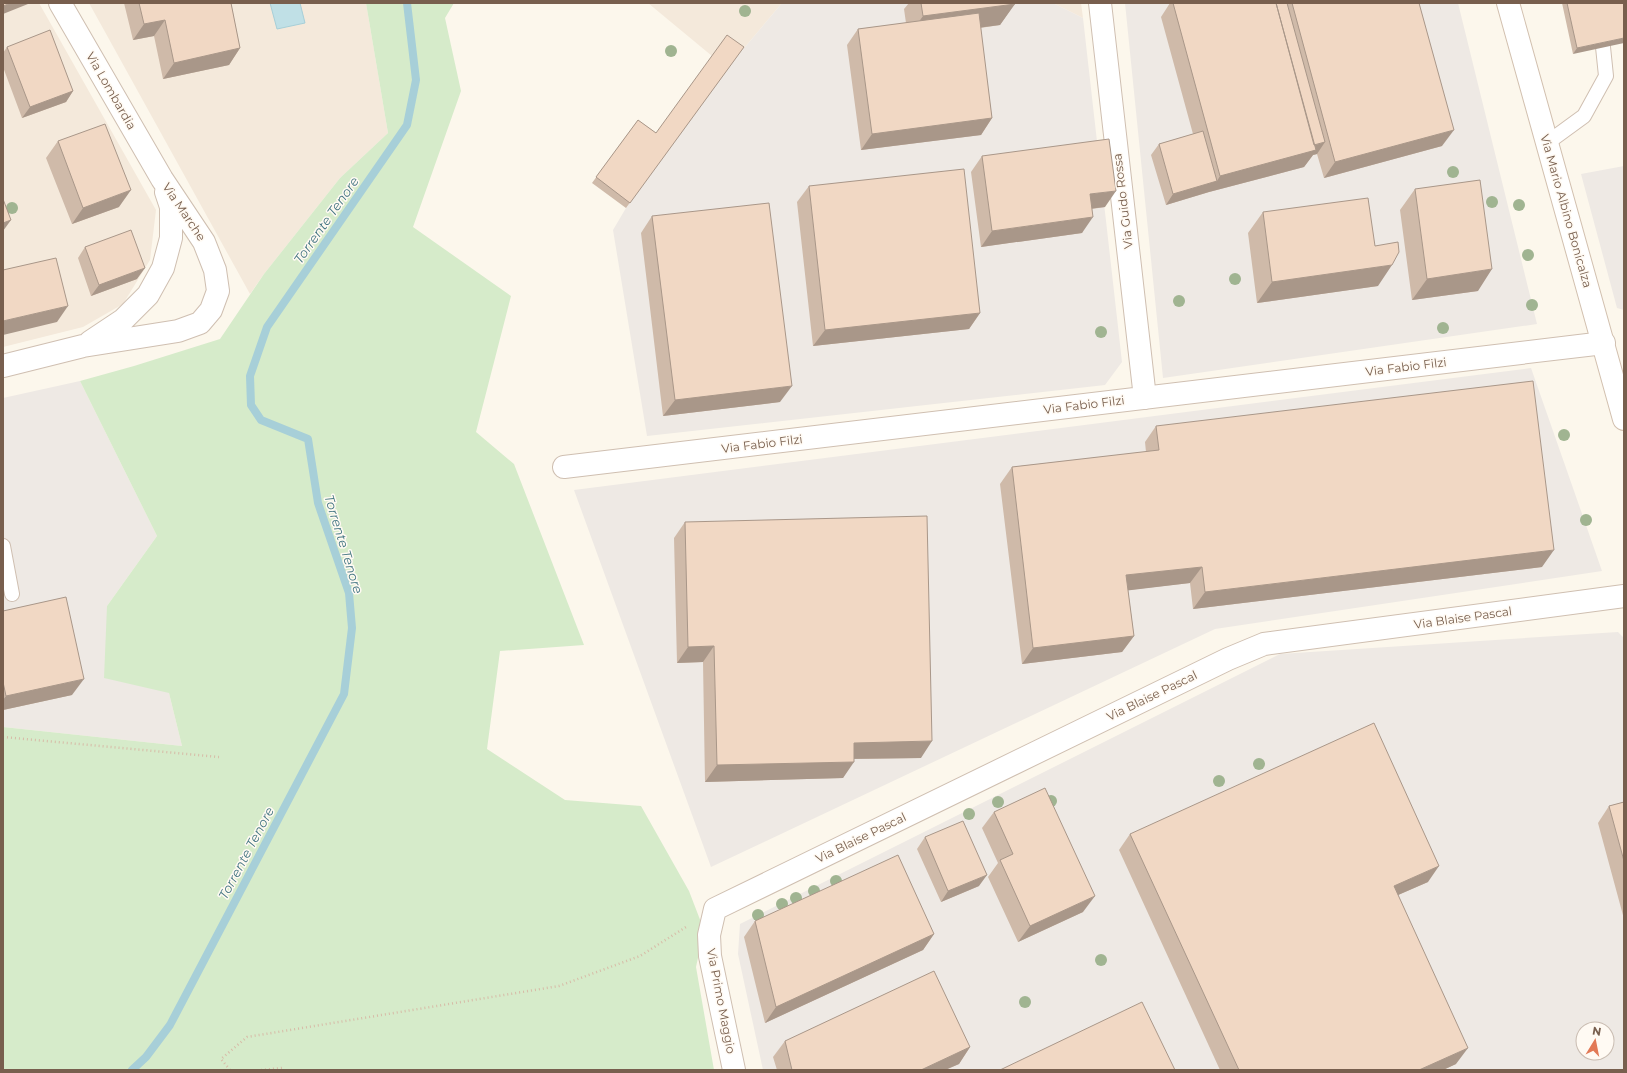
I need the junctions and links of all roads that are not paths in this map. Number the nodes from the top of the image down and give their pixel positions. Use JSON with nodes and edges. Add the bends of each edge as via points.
{"nodes":[{"id":1,"x":60,"y":3,"type":"edge"},
{"id":2,"x":1100,"y":3,"type":"edge"},
{"id":3,"x":1508,"y":3,"type":"edge"},
{"id":4,"x":1603,"y":47,"type":"edge"},
{"id":5,"x":1547,"y":143,"type":"junction"},
{"id":6,"x":162,"y":179,"type":"junction"},
{"id":7,"x":1604,"y":343,"type":"junction"},
{"id":8,"x":83,"y":346,"type":"junction"},
{"id":9,"x":3,"y":366,"type":"edge"},
{"id":10,"x":1145,"y":398,"type":"junction"},
{"id":11,"x":1624,"y":419,"type":"edge"},
{"id":12,"x":564,"y":467,"type":"dead end"},
{"id":13,"x":3,"y":546,"type":"edge"},
{"id":14,"x":12,"y":594,"type":"dead end"},
{"id":15,"x":1624,"y":596,"type":"edge"},
{"id":16,"x":715,"y":909,"type":"joint"},
{"id":17,"x":734,"y":1070,"type":"edge"}],
"edges":[{"from":1,"to":6,"type":"street","name":"Via Lombardia"},
{"from":2,"to":10,"type":"street","name":"Via Guido Rossa"},
{"from":3,"to":5,"type":"street","name":"Via Mario Albino Bonicalza"},
{"from":4,"to":5,"type":"lane","via":[[1606,76],[1584,116]]},
{"from":5,"to":7,"type":"street","name":"Via Mario Albino Bonicalza"},
{"from":6,"to":8,"type":"street","name":"Via Marche","via":[[171,206],[171,238],[163,268],[148,295],[123,320]]},
{"from":6,"to":8,"type":"street","name":"Via Marche","via":[[204,242],[215,270],[218,291],[211,310],[200,322],[178,331]]},
{"from":7,"to":10,"type":"street","name":"Via Fabio Filzi"},
{"from":7,"to":11,"type":"street","name":"Via Mario Albino Bonicalza"},
{"from":8,"to":9,"type":"street","name":"Via Marche"},
{"from":10,"to":12,"type":"street","name":"Via Fabio Filzi"},
{"from":13,"to":14,"type":"lane"},
{"from":15,"to":16,"type":"street","name":"Via Blaise Pascal","via":[[1264,644]]},
{"from":16,"to":17,"type":"street","name":"Via Primo Maggio","via":[[709,935],[710,956]]}]}
